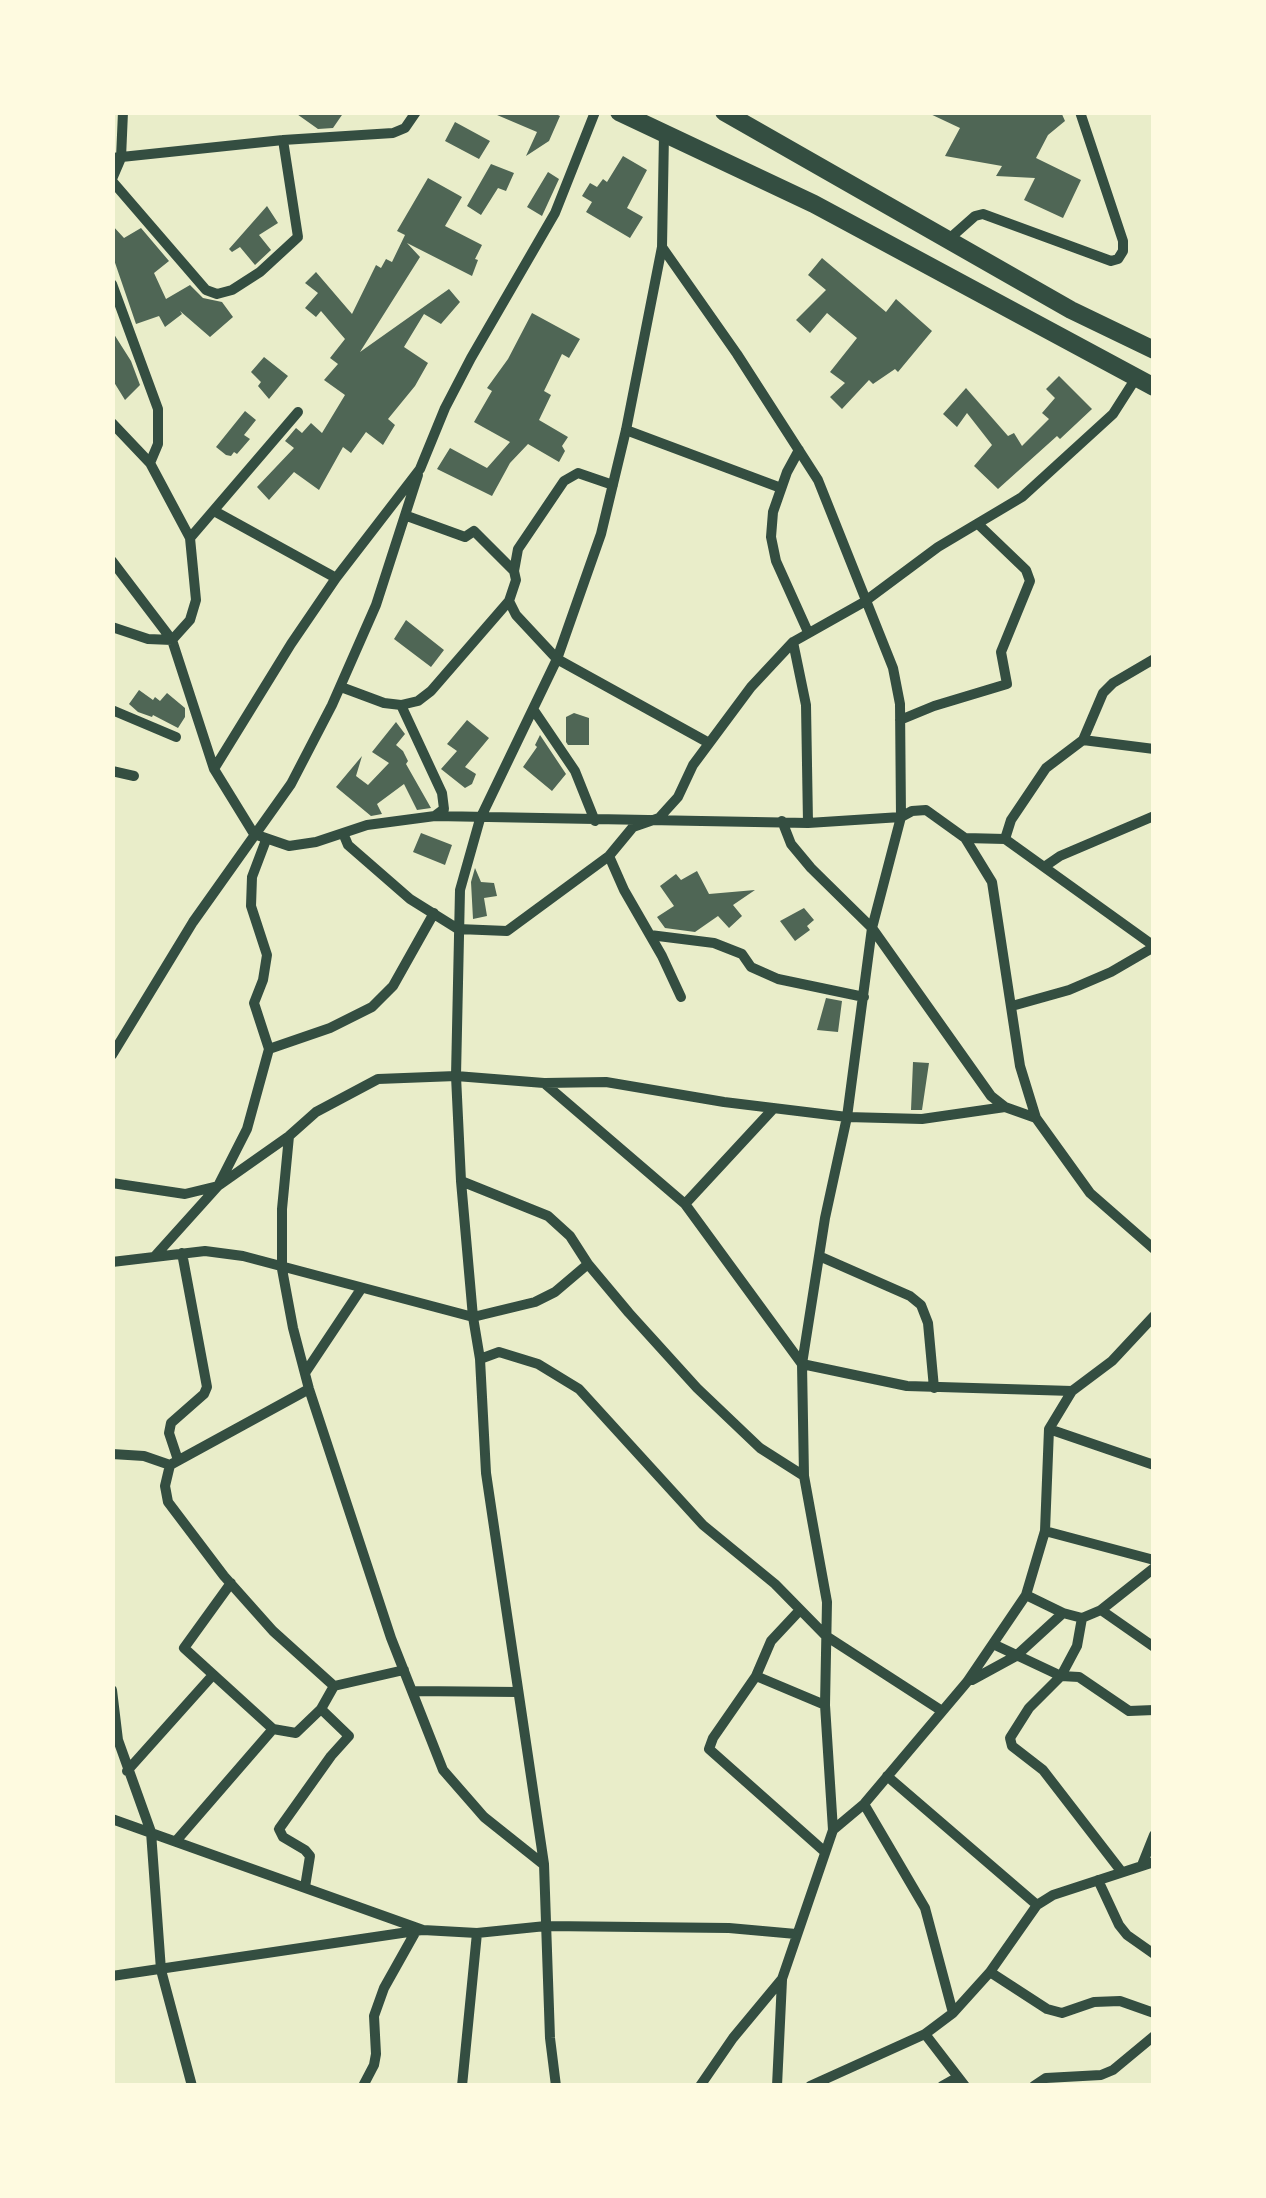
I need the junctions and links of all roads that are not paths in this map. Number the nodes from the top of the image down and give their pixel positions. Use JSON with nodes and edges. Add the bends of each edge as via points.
{"nodes":[{"id":1,"x":123,"y":112,"type":"edge"},
{"id":2,"x":416,"y":112,"type":"edge"},
{"id":3,"x":596,"y":112,"type":"edge"},
{"id":4,"x":619,"y":112,"type":"edge"},
{"id":5,"x":724,"y":112,"type":"edge"},
{"id":6,"x":1080,"y":112,"type":"edge"},
{"id":7,"x":664,"y":134,"type":"junction"},
{"id":8,"x":283,"y":140,"type":"junction"},
{"id":9,"x":117,"y":158,"type":"edge"},
{"id":10,"x":112,"y":180,"type":"edge"},
{"id":11,"x":948,"y":239,"type":"junction"},
{"id":12,"x":662,"y":247,"type":"junction"},
{"id":13,"x":112,"y":284,"type":"edge"},
{"id":14,"x":1154,"y":350,"type":"edge"},
{"id":15,"x":1136,"y":378,"type":"junction"},
{"id":16,"x":1154,"y":387,"type":"edge"},
{"id":17,"x":298,"y":412,"type":"dead end"},
{"id":18,"x":112,"y":423,"type":"edge"},
{"id":19,"x":626,"y":430,"type":"junction"},
{"id":20,"x":799,"y":450,"type":"junction"},
{"id":21,"x":150,"y":463,"type":"junction"},
{"id":22,"x":420,"y":469,"type":"junction"},
{"id":23,"x":614,"y":486,"type":"junction"},
{"id":24,"x":781,"y":488,"type":"junction"},
{"id":25,"x":216,"y":512,"type":"junction"},
{"id":26,"x":407,"y":516,"type":"junction"},
{"id":27,"x":978,"y":524,"type":"junction"},
{"id":28,"x":190,"y":538,"type":"junction"},
{"id":29,"x":112,"y":561,"type":"edge"},
{"id":30,"x":514,"y":571,"type":"junction"},
{"id":31,"x":336,"y":578,"type":"junction"},
{"id":32,"x":509,"y":601,"type":"junction"},
{"id":33,"x":864,"y":602,"type":"junction"},
{"id":34,"x":112,"y":627,"type":"edge"},
{"id":35,"x":808,"y":632,"type":"junction"},
{"id":36,"x":172,"y":640,"type":"junction"},
{"id":37,"x":793,"y":642,"type":"junction"},
{"id":38,"x":557,"y":659,"type":"junction"},
{"id":39,"x":1154,"y":659,"type":"edge"},
{"id":40,"x":341,"y":686,"type":"junction"},
{"id":41,"x":401,"y":705,"type":"junction"},
{"id":42,"x":533,"y":709,"type":"junction"},
{"id":43,"x":112,"y":710,"type":"edge"},
{"id":44,"x":900,"y":720,"type":"junction"},
{"id":45,"x":176,"y":738,"type":"dead end"},
{"id":46,"x":1083,"y":740,"type":"junction"},
{"id":47,"x":708,"y":742,"type":"junction"},
{"id":48,"x":1154,"y":749,"type":"edge"},
{"id":49,"x":214,"y":769,"type":"junction"},
{"id":50,"x":112,"y":772,"type":"edge"},
{"id":51,"x":134,"y":776,"type":"dead end"},
{"id":52,"x":435,"y":816,"type":"junction"},
{"id":53,"x":1154,"y":816,"type":"edge"},
{"id":54,"x":901,"y":817,"type":"junction"},
{"id":55,"x":659,"y":818,"type":"junction"},
{"id":56,"x":480,"y":819,"type":"junction"},
{"id":57,"x":595,"y":820,"type":"junction"},
{"id":58,"x":782,"y":821,"type":"junction"},
{"id":59,"x":808,"y":823,"type":"junction"},
{"id":60,"x":343,"y":833,"type":"junction"},
{"id":61,"x":254,"y":834,"type":"junction"},
{"id":62,"x":965,"y":838,"type":"junction"},
{"id":63,"x":1004,"y":838,"type":"junction"},
{"id":64,"x":266,"y":840,"type":"junction"},
{"id":65,"x":609,"y":856,"type":"junction"},
{"id":66,"x":1044,"y":867,"type":"junction"},
{"id":67,"x":434,"y":913,"type":"junction"},
{"id":68,"x":872,"y":928,"type":"junction"},
{"id":69,"x":458,"y":929,"type":"junction"},
{"id":70,"x":650,"y":935,"type":"junction"},
{"id":71,"x":1154,"y":946,"type":"edge"},
{"id":72,"x":681,"y":996,"type":"dead end"},
{"id":73,"x":864,"y":996,"type":"junction"},
{"id":74,"x":1012,"y":1006,"type":"junction"},
{"id":75,"x":269,"y":1049,"type":"junction"},
{"id":76,"x":112,"y":1056,"type":"edge"},
{"id":77,"x":456,"y":1076,"type":"junction"},
{"id":78,"x":544,"y":1083,"type":"junction"},
{"id":79,"x":1005,"y":1107,"type":"junction"},
{"id":80,"x":773,"y":1108,"type":"junction"},
{"id":81,"x":847,"y":1116,"type":"junction"},
{"id":82,"x":1036,"y":1118,"type":"junction"},
{"id":83,"x":289,"y":1136,"type":"junction"},
{"id":84,"x":461,"y":1182,"type":"junction"},
{"id":85,"x":112,"y":1183,"type":"edge"},
{"id":86,"x":218,"y":1186,"type":"junction"},
{"id":87,"x":685,"y":1204,"type":"junction"},
{"id":88,"x":1154,"y":1249,"type":"edge"},
{"id":89,"x":182,"y":1254,"type":"junction"},
{"id":90,"x":819,"y":1256,"type":"junction"},
{"id":91,"x":155,"y":1257,"type":"junction"},
{"id":92,"x":112,"y":1262,"type":"edge"},
{"id":93,"x":588,"y":1264,"type":"junction"},
{"id":94,"x":282,"y":1269,"type":"junction"},
{"id":95,"x":361,"y":1289,"type":"junction"},
{"id":96,"x":1154,"y":1316,"type":"edge"},
{"id":97,"x":473,"y":1317,"type":"junction"},
{"id":98,"x":480,"y":1359,"type":"junction"},
{"id":99,"x":802,"y":1364,"type":"junction"},
{"id":100,"x":305,"y":1373,"type":"junction"},
{"id":101,"x":934,"y":1388,"type":"junction"},
{"id":102,"x":309,"y":1390,"type":"junction"},
{"id":103,"x":1072,"y":1391,"type":"junction"},
{"id":104,"x":1048,"y":1429,"type":"junction"},
{"id":105,"x":114,"y":1456,"type":"edge"},
{"id":106,"x":174,"y":1462,"type":"junction"},
{"id":107,"x":1154,"y":1464,"type":"edge"},
{"id":108,"x":804,"y":1476,"type":"junction"},
{"id":109,"x":1045,"y":1531,"type":"junction"},
{"id":110,"x":1154,"y":1560,"type":"edge"},
{"id":111,"x":1154,"y":1568,"type":"edge"},
{"id":112,"x":231,"y":1583,"type":"junction"},
{"id":113,"x":1026,"y":1595,"type":"junction"},
{"id":114,"x":800,"y":1610,"type":"junction"},
{"id":115,"x":1101,"y":1610,"type":"junction"},
{"id":116,"x":1064,"y":1614,"type":"junction"},
{"id":117,"x":1082,"y":1618,"type":"junction"},
{"id":118,"x":826,"y":1636,"type":"junction"},
{"id":119,"x":992,"y":1644,"type":"junction"},
{"id":120,"x":1154,"y":1648,"type":"edge"},
{"id":121,"x":1016,"y":1656,"type":"junction"},
{"id":122,"x":404,"y":1670,"type":"junction"},
{"id":123,"x":212,"y":1676,"type":"junction"},
{"id":124,"x":756,"y":1676,"type":"junction"},
{"id":125,"x":1061,"y":1676,"type":"junction"},
{"id":126,"x":967,"y":1682,"type":"junction"},
{"id":127,"x":334,"y":1686,"type":"junction"},
{"id":128,"x":112,"y":1690,"type":"edge"},
{"id":129,"x":412,"y":1691,"type":"junction"},
{"id":130,"x":518,"y":1692,"type":"junction"},
{"id":131,"x":825,"y":1705,"type":"junction"},
{"id":132,"x":322,"y":1709,"type":"junction"},
{"id":133,"x":1154,"y":1710,"type":"edge"},
{"id":134,"x":942,"y":1711,"type":"junction"},
{"id":135,"x":273,"y":1729,"type":"junction"},
{"id":136,"x":127,"y":1771,"type":"junction"},
{"id":137,"x":887,"y":1776,"type":"junction"},
{"id":138,"x":864,"y":1804,"type":"junction"},
{"id":139,"x":112,"y":1819,"type":"edge"},
{"id":140,"x":833,"y":1830,"type":"junction"},
{"id":141,"x":151,"y":1832,"type":"junction"},
{"id":142,"x":1154,"y":1834,"type":"edge"},
{"id":143,"x":176,"y":1842,"type":"junction"},
{"id":144,"x":825,"y":1852,"type":"junction"},
{"id":145,"x":1148,"y":1863,"type":"edge"},
{"id":146,"x":544,"y":1864,"type":"junction"},
{"id":147,"x":1121,"y":1871,"type":"junction"},
{"id":148,"x":1098,"y":1880,"type":"junction"},
{"id":149,"x":304,"y":1888,"type":"junction"},
{"id":150,"x":1038,"y":1905,"type":"junction"},
{"id":151,"x":546,"y":1926,"type":"junction"},
{"id":152,"x":419,"y":1930,"type":"junction"},
{"id":153,"x":477,"y":1933,"type":"junction"},
{"id":154,"x":796,"y":1934,"type":"junction"},
{"id":155,"x":1154,"y":1954,"type":"edge"},
{"id":156,"x":162,"y":1970,"type":"junction"},
{"id":157,"x":990,"y":1972,"type":"junction"},
{"id":158,"x":112,"y":1976,"type":"edge"},
{"id":159,"x":782,"y":1978,"type":"junction"},
{"id":160,"x":952,"y":2012,"type":"junction"},
{"id":161,"x":1154,"y":2013,"type":"edge"},
{"id":162,"x":924,"y":2034,"type":"junction"},
{"id":163,"x":1154,"y":2036,"type":"edge"},
{"id":164,"x":961,"y":2081,"type":"edge"},
{"id":165,"x":192,"y":2086,"type":"edge"},
{"id":166,"x":363,"y":2086,"type":"edge"},
{"id":167,"x":462,"y":2086,"type":"edge"},
{"id":168,"x":556,"y":2086,"type":"edge"},
{"id":169,"x":700,"y":2086,"type":"edge"},
{"id":170,"x":777,"y":2086,"type":"edge"},
{"id":171,"x":810,"y":2086,"type":"edge"},
{"id":172,"x":942,"y":2086,"type":"edge"},
{"id":173,"x":1034,"y":2086,"type":"edge"}],
"edges":[{"from":1,"to":9,"type":"street"},
{"from":2,"to":8,"type":"street","via":[[392,134]]},
{"from":3,"to":22,"type":"street","via":[[555,213],[471,358]]},
{"from":4,"to":7,"type":"main road"},
{"from":5,"to":11,"type":"main road"},
{"from":6,"to":11,"type":"street","via":[[1123,241],[1118,259],[983,214]]},
{"from":7,"to":12,"type":"street"},
{"from":7,"to":15,"type":"main road","via":[[814,204]]},
{"from":8,"to":9,"type":"street"},
{"from":8,"to":10,"type":"street","via":[[298,237],[260,272],[217,294],[206,290]]},
{"from":9,"to":10,"type":"street"},
{"from":11,"to":14,"type":"main road"},
{"from":12,"to":19,"type":"street"},
{"from":12,"to":20,"type":"street"},
{"from":13,"to":21,"type":"street","via":[[158,409],[158,444]]},
{"from":15,"to":16,"type":"main road"},
{"from":15,"to":27,"type":"street","via":[[1100,426],[1022,497]]},
{"from":17,"to":25,"type":"street"},
{"from":18,"to":21,"type":"street"},
{"from":19,"to":23,"type":"street"},
{"from":19,"to":24,"type":"street"},
{"from":20,"to":24,"type":"street"},
{"from":20,"to":33,"type":"street","via":[[830,505]]},
{"from":21,"to":28,"type":"street"},
{"from":22,"to":26,"type":"street"},
{"from":22,"to":31,"type":"street"},
{"from":23,"to":30,"type":"street","via":[[578,474],[564,481],[518,549]]},
{"from":23,"to":38,"type":"street"},
{"from":24,"to":35,"type":"street","via":[[771,536]]},
{"from":25,"to":28,"type":"street"},
{"from":25,"to":31,"type":"street"},
{"from":26,"to":30,"type":"street","via":[[465,537],[474,531]]},
{"from":26,"to":40,"type":"street"},
{"from":27,"to":33,"type":"street"},
{"from":27,"to":44,"type":"street","via":[[1030,581],[1001,652],[1007,684]]},
{"from":28,"to":36,"type":"street","via":[[196,600],[190,620]]},
{"from":29,"to":36,"type":"street"},
{"from":30,"to":32,"type":"street"},
{"from":31,"to":49,"type":"street"},
{"from":32,"to":38,"type":"street"},
{"from":32,"to":41,"type":"street","via":[[432,692]]},
{"from":33,"to":35,"type":"street"},
{"from":33,"to":44,"type":"street","via":[[893,668]]},
{"from":34,"to":36,"type":"street"},
{"from":35,"to":37,"type":"street"},
{"from":36,"to":49,"type":"street"},
{"from":37,"to":47,"type":"street"},
{"from":37,"to":59,"type":"street","via":[[806,704]]},
{"from":38,"to":42,"type":"street"},
{"from":38,"to":47,"type":"street"},
{"from":39,"to":46,"type":"street","via":[[1108,688]]},
{"from":40,"to":41,"type":"street"},
{"from":40,"to":61,"type":"street","via":[[291,784]]},
{"from":41,"to":52,"type":"street","via":[[442,793],[444,810]]},
{"from":42,"to":56,"type":"street"},
{"from":42,"to":57,"type":"street","via":[[575,771]]},
{"from":43,"to":45,"type":"street"},
{"from":44,"to":54,"type":"street"},
{"from":46,"to":48,"type":"street"},
{"from":46,"to":63,"type":"street","via":[[1046,768]]},
{"from":47,"to":55,"type":"street"},
{"from":49,"to":61,"type":"street"},
{"from":50,"to":51,"type":"street"},
{"from":52,"to":56,"type":"street"},
{"from":52,"to":60,"type":"street"},
{"from":53,"to":66,"type":"street"},
{"from":54,"to":59,"type":"street"},
{"from":54,"to":62,"type":"street","via":[[926,810]]},
{"from":54,"to":68,"type":"street"},
{"from":55,"to":57,"type":"street"},
{"from":55,"to":58,"type":"street"},
{"from":55,"to":65,"type":"street","via":[[632,827]]},
{"from":56,"to":57,"type":"street"},
{"from":56,"to":69,"type":"street","via":[[460,890]]},
{"from":58,"to":59,"type":"street"},
{"from":58,"to":68,"type":"street","via":[[811,868]]},
{"from":60,"to":64,"type":"street","via":[[289,846]]},
{"from":60,"to":67,"type":"street","via":[[348,845]]},
{"from":61,"to":64,"type":"street"},
{"from":61,"to":76,"type":"street"},
{"from":62,"to":63,"type":"street"},
{"from":62,"to":74,"type":"street","via":[[992,882]]},
{"from":63,"to":66,"type":"street"},
{"from":64,"to":75,"type":"street","via":[[252,877],[251,906],[266,955],[254,1003]]},
{"from":65,"to":69,"type":"street","via":[[507,931]]},
{"from":65,"to":70,"type":"street"},
{"from":66,"to":71,"type":"street"},
{"from":67,"to":69,"type":"street"},
{"from":67,"to":75,"type":"street","via":[[393,986],[372,1007]]},
{"from":68,"to":73,"type":"street"},
{"from":68,"to":79,"type":"street"},
{"from":69,"to":77,"type":"street"},
{"from":70,"to":72,"type":"street"},
{"from":70,"to":73,"type":"street","via":[[714,943],[778,979]]},
{"from":71,"to":74,"type":"street","via":[[1069,990]]},
{"from":73,"to":81,"type":"street"},
{"from":74,"to":82,"type":"street"},
{"from":75,"to":86,"type":"street","via":[[247,1129]]},
{"from":77,"to":78,"type":"street"},
{"from":77,"to":83,"type":"street","via":[[378,1079],[316,1112]]},
{"from":77,"to":84,"type":"street"},
{"from":78,"to":80,"type":"street","via":[[606,1082]]},
{"from":78,"to":87,"type":"street"},
{"from":79,"to":81,"type":"street","via":[[922,1119]]},
{"from":79,"to":82,"type":"street"},
{"from":80,"to":81,"type":"street"},
{"from":80,"to":87,"type":"street"},
{"from":81,"to":90,"type":"street"},
{"from":82,"to":88,"type":"street","via":[[1090,1193]]},
{"from":83,"to":86,"type":"street"},
{"from":83,"to":94,"type":"street"},
{"from":84,"to":93,"type":"street","via":[[548,1216]]},
{"from":84,"to":97,"type":"street"},
{"from":85,"to":86,"type":"street","via":[[185,1194]]},
{"from":86,"to":91,"type":"street"},
{"from":87,"to":99,"type":"street"},
{"from":89,"to":91,"type":"street"},
{"from":89,"to":94,"type":"street","via":[[243,1256]]},
{"from":89,"to":106,"type":"street","via":[[206,1387],[172,1424]]},
{"from":90,"to":99,"type":"street"},
{"from":90,"to":101,"type":"street","via":[[921,1305]]},
{"from":91,"to":92,"type":"street"},
{"from":93,"to":97,"type":"street","via":[[535,1302]]},
{"from":93,"to":108,"type":"street","via":[[697,1388],[760,1448]]},
{"from":94,"to":95,"type":"street"},
{"from":94,"to":100,"type":"street"},
{"from":95,"to":97,"type":"street"},
{"from":95,"to":100,"type":"street"},
{"from":96,"to":103,"type":"street"},
{"from":97,"to":98,"type":"street"},
{"from":98,"to":114,"type":"street","via":[[499,1352],[538,1364],[579,1389],[703,1525]]},
{"from":98,"to":130,"type":"street","via":[[486,1474]]},
{"from":99,"to":101,"type":"street"},
{"from":99,"to":108,"type":"street"},
{"from":100,"to":102,"type":"street"},
{"from":101,"to":103,"type":"street"},
{"from":102,"to":106,"type":"street"},
{"from":102,"to":122,"type":"street"},
{"from":103,"to":104,"type":"street"},
{"from":104,"to":107,"type":"street"},
{"from":104,"to":109,"type":"street"},
{"from":105,"to":106,"type":"street"},
{"from":106,"to":112,"type":"street","via":[[165,1486],[168,1502]]},
{"from":108,"to":118,"type":"street","via":[[827,1602]]},
{"from":109,"to":110,"type":"street"},
{"from":109,"to":113,"type":"street"},
{"from":111,"to":115,"type":"street"},
{"from":112,"to":123,"type":"street","via":[[184,1644]]},
{"from":112,"to":127,"type":"street"},
{"from":113,"to":116,"type":"street"},
{"from":113,"to":119,"type":"street"},
{"from":114,"to":118,"type":"street"},
{"from":114,"to":124,"type":"street","via":[[770,1641]]},
{"from":115,"to":117,"type":"street"},
{"from":115,"to":120,"type":"street"},
{"from":116,"to":117,"type":"street"},
{"from":116,"to":121,"type":"street"},
{"from":117,"to":125,"type":"street"},
{"from":118,"to":131,"type":"street"},
{"from":118,"to":134,"type":"street"},
{"from":119,"to":121,"type":"street"},
{"from":119,"to":126,"type":"street"},
{"from":121,"to":125,"type":"street"},
{"from":121,"to":126,"type":"street"},
{"from":122,"to":127,"type":"street"},
{"from":122,"to":129,"type":"street"},
{"from":123,"to":135,"type":"street"},
{"from":123,"to":136,"type":"street"},
{"from":124,"to":131,"type":"street"},
{"from":124,"to":144,"type":"street","via":[[710,1749]]},
{"from":125,"to":133,"type":"street","via":[[1078,1677],[1129,1711]]},
{"from":125,"to":147,"type":"street","via":[[1029,1708],[1013,1731],[1012,1746],[1043,1770]]},
{"from":126,"to":134,"type":"street"},
{"from":127,"to":132,"type":"street"},
{"from":128,"to":136,"type":"street"},
{"from":129,"to":130,"type":"street"},
{"from":129,"to":146,"type":"street","via":[[443,1770],[461,1794]]},
{"from":130,"to":146,"type":"street"},
{"from":131,"to":140,"type":"street"},
{"from":132,"to":135,"type":"street","via":[[296,1734]]},
{"from":132,"to":149,"type":"street","via":[[350,1736],[279,1829],[310,1856]]},
{"from":134,"to":137,"type":"street"},
{"from":135,"to":143,"type":"street"},
{"from":136,"to":141,"type":"street"},
{"from":137,"to":138,"type":"street"},
{"from":137,"to":150,"type":"street"},
{"from":138,"to":140,"type":"street"},
{"from":138,"to":160,"type":"street","via":[[925,1908]]},
{"from":139,"to":141,"type":"street"},
{"from":140,"to":144,"type":"street"},
{"from":141,"to":143,"type":"street"},
{"from":141,"to":156,"type":"street"},
{"from":142,"to":145,"type":"street"},
{"from":143,"to":149,"type":"street"},
{"from":144,"to":154,"type":"street"},
{"from":145,"to":147,"type":"street"},
{"from":146,"to":151,"type":"street"},
{"from":147,"to":148,"type":"street"},
{"from":148,"to":150,"type":"street"},
{"from":148,"to":155,"type":"street","via":[[1119,1926]]},
{"from":149,"to":152,"type":"street"},
{"from":150,"to":157,"type":"street"},
{"from":151,"to":153,"type":"street"},
{"from":151,"to":154,"type":"street"},
{"from":151,"to":168,"type":"street"},
{"from":152,"to":153,"type":"street"},
{"from":152,"to":156,"type":"street"},
{"from":152,"to":166,"type":"street","via":[[384,1988],[374,2016],[374,2066]]},
{"from":153,"to":167,"type":"street"},
{"from":154,"to":159,"type":"street"},
{"from":156,"to":158,"type":"street"},
{"from":156,"to":165,"type":"street"},
{"from":157,"to":160,"type":"street"},
{"from":157,"to":161,"type":"street","via":[[1062,2013],[1120,2001]]},
{"from":159,"to":169,"type":"street"},
{"from":159,"to":170,"type":"street"},
{"from":160,"to":162,"type":"street"},
{"from":162,"to":164,"type":"street"},
{"from":162,"to":171,"type":"street"},
{"from":163,"to":173,"type":"street","via":[[1101,2075],[1046,2078]]},
{"from":164,"to":172,"type":"street"}]}
